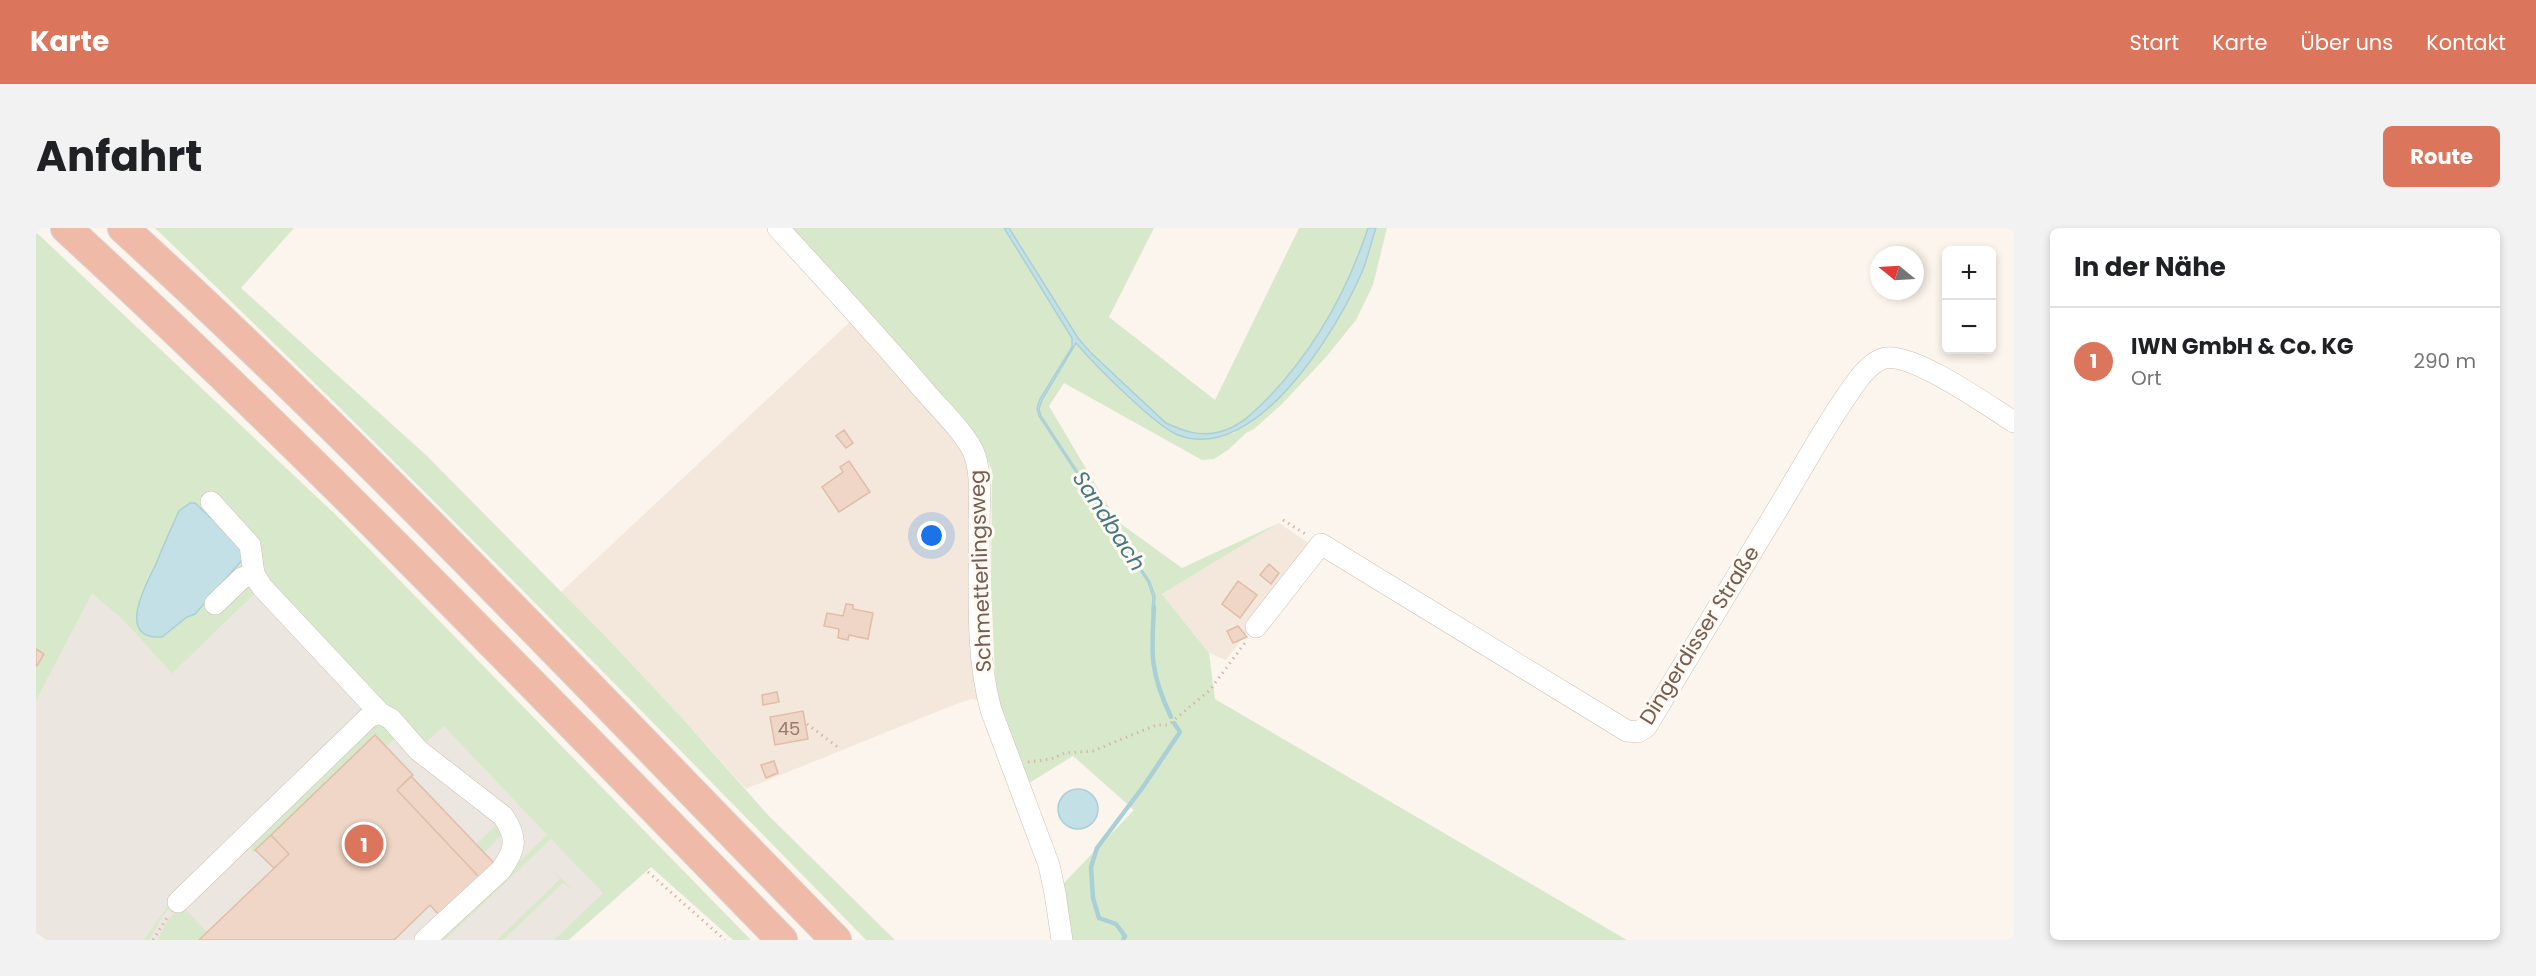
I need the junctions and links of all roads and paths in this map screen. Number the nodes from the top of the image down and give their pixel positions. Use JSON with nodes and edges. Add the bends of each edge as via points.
{"nodes":[{"id":1,"x":66,"y":228,"type":"edge"},
{"id":2,"x":123,"y":228,"type":"edge"},
{"id":3,"x":778,"y":228,"type":"edge"},
{"id":4,"x":2014,"y":422,"type":"edge"},
{"id":5,"x":211,"y":502,"type":"dead end"},
{"id":6,"x":1284,"y":520,"type":"dead end"},
{"id":7,"x":1320,"y":544,"type":"junction"},
{"id":8,"x":254,"y":574,"type":"junction"},
{"id":9,"x":215,"y":604,"type":"dead end"},
{"id":10,"x":1256,"y":627,"type":"joint"},
{"id":11,"x":380,"y":713,"type":"junction"},
{"id":12,"x":807,"y":724,"type":"dead end"},
{"id":13,"x":840,"y":748,"type":"dead end"},
{"id":14,"x":1011,"y":763,"type":"junction"},
{"id":15,"x":648,"y":872,"type":"dead end"},
{"id":16,"x":178,"y":902,"type":"joint"},
{"id":17,"x":153,"y":940,"type":"edge"},
{"id":18,"x":425,"y":940,"type":"edge"},
{"id":19,"x":725,"y":940,"type":"edge"},
{"id":20,"x":782,"y":940,"type":"edge"},
{"id":21,"x":836,"y":940,"type":"edge"},
{"id":22,"x":1062,"y":940,"type":"edge"}],
"edges":[{"from":1,"to":20,"type":"highway","via":[[372,521]]},
{"from":2,"to":21,"type":"highway","via":[[409,504]]},
{"from":3,"to":14,"type":"street","name":"Schmetterlingsweg","via":[[929,396],[975,456],[979,485],[982,672],[991,711]]},
{"from":4,"to":7,"type":"street","name":"Dingerdisser Straße","via":[[1910,362],[1882,358],[1872,365],[1828,426],[1646,727],[1638,732],[1627,731]]},
{"from":5,"to":8,"type":"street","via":[[250,545]]},
{"from":6,"to":7,"type":"path"},
{"from":7,"to":10,"type":"street"},
{"from":8,"to":9,"type":"street","via":[[242,578]]},
{"from":8,"to":11,"type":"street"},
{"from":10,"to":14,"type":"path","via":[[1210,690],[1168,725],[1093,751]]},
{"from":11,"to":16,"type":"street","via":[[369,717]]},
{"from":11,"to":18,"type":"street","via":[[391,719],[418,750],[503,816],[512,828],[514,842],[501,870]]},
{"from":12,"to":13,"type":"path"},
{"from":14,"to":22,"type":"street","name":"Schmetterlingsweg","via":[[1048,865]]},
{"from":15,"to":19,"type":"path"},
{"from":16,"to":17,"type":"path"}]}
